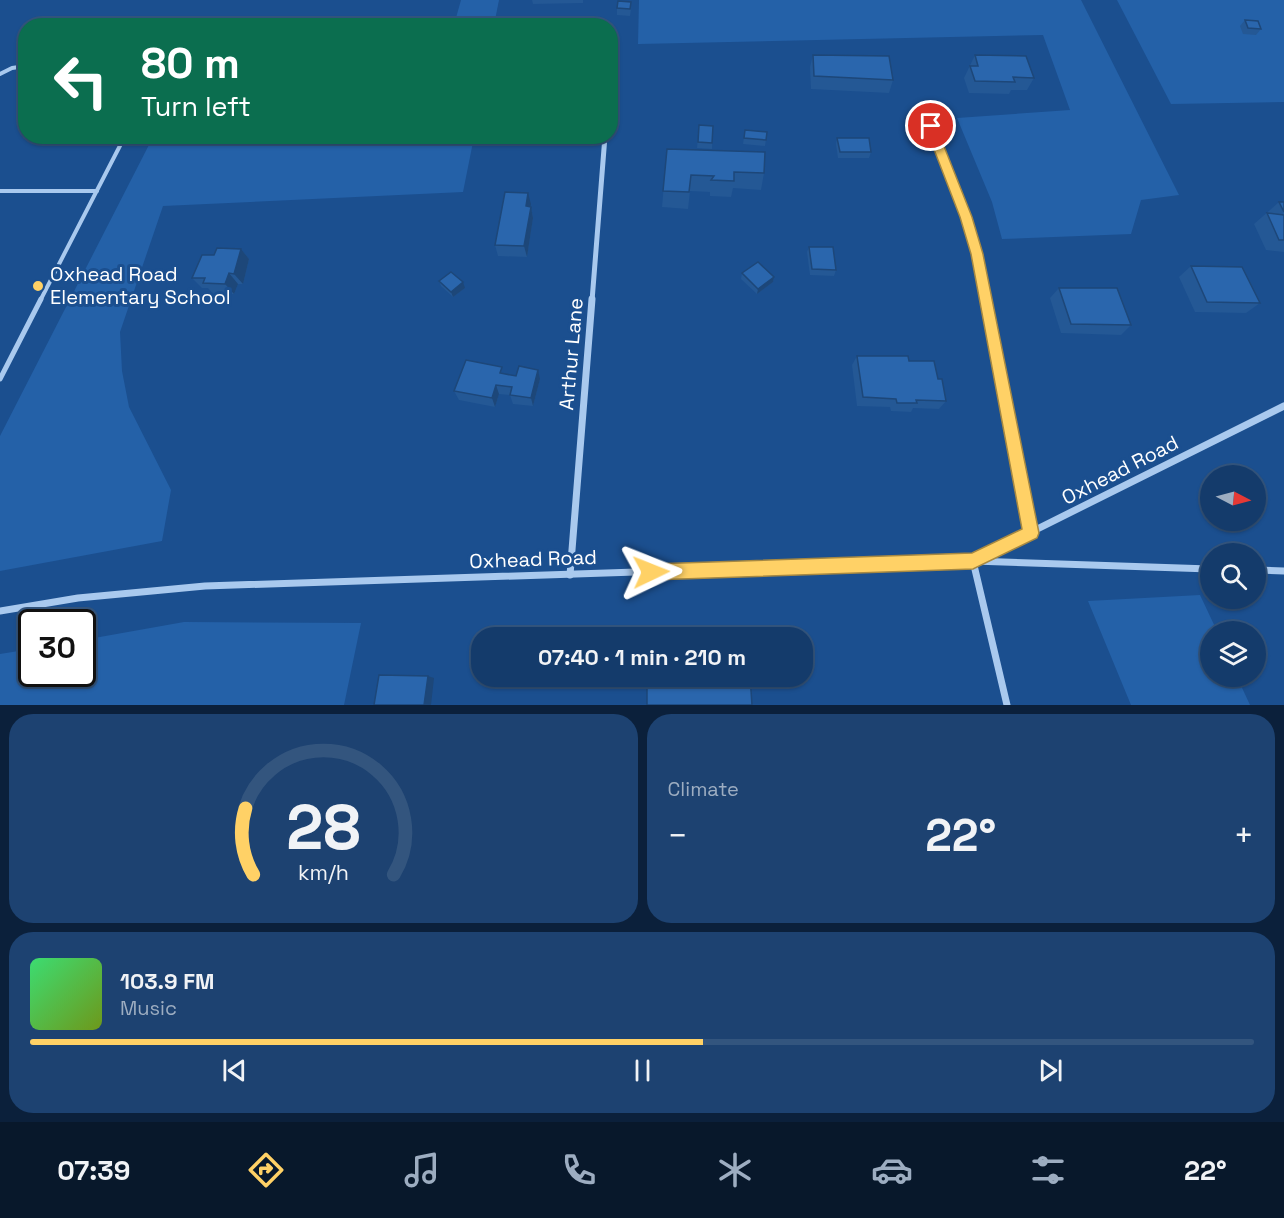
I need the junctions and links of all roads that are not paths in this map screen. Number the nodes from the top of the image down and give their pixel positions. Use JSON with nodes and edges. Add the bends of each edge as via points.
{"nodes":[{"id":1,"x":18,"y":67,"type":"edge"},
{"id":2,"x":0,"y":74,"type":"edge"},
{"id":3,"x":931,"y":126,"type":"dead end"},
{"id":4,"x":121,"y":144,"type":"edge"},
{"id":5,"x":604,"y":144,"type":"edge"},
{"id":6,"x":0,"y":191,"type":"edge"},
{"id":7,"x":97,"y":191,"type":"junction"},
{"id":8,"x":0,"y":379,"type":"edge"},
{"id":9,"x":1284,"y":406,"type":"edge"},
{"id":10,"x":1031,"y":533,"type":"junction"},
{"id":11,"x":973,"y":561,"type":"junction"},
{"id":12,"x":1200,"y":569,"type":"edge"},
{"id":13,"x":1266,"y":570,"type":"edge"},
{"id":14,"x":1284,"y":571,"type":"edge"},
{"id":15,"x":570,"y":575,"type":"junction"},
{"id":16,"x":0,"y":610,"type":"edge"},
{"id":17,"x":1007,"y":705,"type":"edge"}],
"edges":[{"from":1,"to":2,"type":"lane"},
{"from":3,"to":10,"type":"street","via":[[977,254]]},
{"from":4,"to":7,"type":"lane"},
{"from":5,"to":15,"type":"street","name":"Arthur Lane"},
{"from":6,"to":7,"type":"lane"},
{"from":7,"to":8,"type":"lane"},
{"from":9,"to":10,"type":"street","name":"Oxhead Road"},
{"from":10,"to":11,"type":"street","name":"Oxhead Road"},
{"from":11,"to":12,"type":"street"},
{"from":11,"to":15,"type":"street","name":"Oxhead Road"},
{"from":11,"to":17,"type":"street"},
{"from":13,"to":14,"type":"street"},
{"from":15,"to":16,"type":"street","name":"Oxhead Road","via":[[205,586]]}]}
